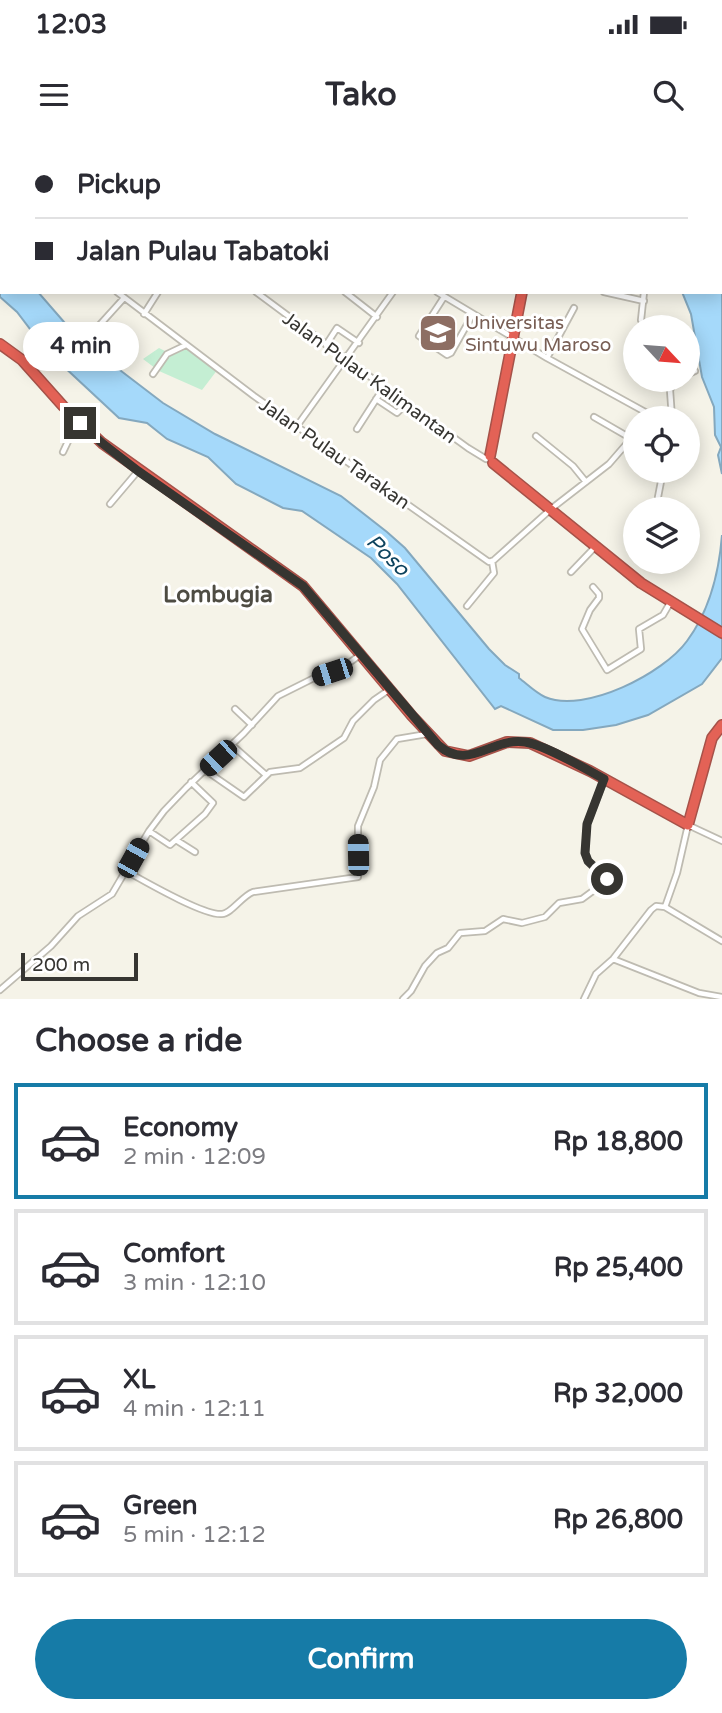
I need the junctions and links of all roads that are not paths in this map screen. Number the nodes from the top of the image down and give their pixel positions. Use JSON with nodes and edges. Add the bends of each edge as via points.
{"nodes":[{"id":1,"x":119,"y":294,"type":"edge"},
{"id":2,"x":158,"y":294,"type":"edge"},
{"id":3,"x":259,"y":294,"type":"edge"},
{"id":4,"x":348,"y":294,"type":"edge"},
{"id":5,"x":392,"y":294,"type":"edge"},
{"id":6,"x":440,"y":294,"type":"edge"},
{"id":7,"x":522,"y":294,"type":"edge"},
{"id":8,"x":613,"y":294,"type":"edge"},
{"id":9,"x":644,"y":294,"type":"edge"},
{"id":10,"x":444,"y":297,"type":"junction"},
{"id":11,"x":124,"y":298,"type":"junction"},
{"id":12,"x":643,"y":301,"type":"junction"},
{"id":13,"x":574,"y":308,"type":"dead end"},
{"id":14,"x":144,"y":314,"type":"junction"},
{"id":15,"x":473,"y":314,"type":"junction"},
{"id":16,"x":642,"y":315,"type":"edge"},
{"id":17,"x":377,"y":317,"type":"junction"},
{"id":18,"x":94,"y":330,"type":"dead end"},
{"id":19,"x":514,"y":339,"type":"junction"},
{"id":20,"x":359,"y":343,"type":"junction"},
{"id":21,"x":0,"y":344,"type":"edge"},
{"id":22,"x":186,"y":345,"type":"junction"},
{"id":23,"x":326,"y":345,"type":"junction"},
{"id":24,"x":547,"y":358,"type":"junction"},
{"id":25,"x":346,"y":360,"type":"junction"},
{"id":26,"x":152,"y":374,"type":"dead end"},
{"id":27,"x":383,"y":387,"type":"junction"},
{"id":28,"x":376,"y":399,"type":"junction"},
{"id":29,"x":406,"y":404,"type":"junction"},
{"id":30,"x":630,"y":406,"type":"edge"},
{"id":31,"x":594,"y":417,"type":"dead end"},
{"id":32,"x":80,"y":423,"type":"junction"},
{"id":33,"x":297,"y":426,"type":"junction"},
{"id":34,"x":357,"y":429,"type":"dead end"},
{"id":35,"x":623,"y":432,"type":"edge"},
{"id":36,"x":536,"y":436,"type":"dead end"},
{"id":37,"x":623,"y":450,"type":"edge"},
{"id":38,"x":63,"y":452,"type":"dead end"},
{"id":39,"x":490,"y":459,"type":"junction"},
{"id":40,"x":138,"y":471,"type":"junction"},
{"id":41,"x":586,"y":482,"type":"junction"},
{"id":42,"x":661,"y":483,"type":"edge"},
{"id":43,"x":658,"y":496,"type":"dead end"},
{"id":44,"x":110,"y":504,"type":"dead end"},
{"id":45,"x":551,"y":509,"type":"junction"},
{"id":46,"x":595,"y":547,"type":"junction"},
{"id":47,"x":492,"y":561,"type":"junction"},
{"id":48,"x":571,"y":572,"type":"dead end"},
{"id":49,"x":593,"y":587,"type":"dead end"},
{"id":50,"x":672,"y":604,"type":"junction"},
{"id":51,"x":467,"y":606,"type":"dead end"},
{"id":52,"x":722,"y":634,"type":"edge"},
{"id":53,"x":361,"y":655,"type":"junction"},
{"id":54,"x":390,"y":689,"type":"junction"},
{"id":55,"x":235,"y":709,"type":"dead end"},
{"id":56,"x":252,"y":725,"type":"junction"},
{"id":57,"x":722,"y":725,"type":"edge"},
{"id":58,"x":428,"y":734,"type":"junction"},
{"id":59,"x":232,"y":745,"type":"junction"},
{"id":60,"x":205,"y":770,"type":"junction"},
{"id":61,"x":266,"y":775,"type":"junction"},
{"id":62,"x":604,"y":779,"type":"junction"},
{"id":63,"x":191,"y":782,"type":"junction"},
{"id":64,"x":688,"y":825,"type":"junction"},
{"id":65,"x":149,"y":831,"type":"junction"},
{"id":66,"x":176,"y":840,"type":"junction"},
{"id":67,"x":722,"y":841,"type":"edge"},
{"id":68,"x":195,"y":852,"type":"dead end"},
{"id":69,"x":126,"y":871,"type":"junction"},
{"id":70,"x":665,"y":907,"type":"junction"},
{"id":71,"x":722,"y":941,"type":"edge"},
{"id":72,"x":613,"y":959,"type":"junction"},
{"id":73,"x":0,"y":990,"type":"edge"},
{"id":74,"x":722,"y":997,"type":"edge"},
{"id":75,"x":403,"y":999,"type":"edge"},
{"id":76,"x":584,"y":999,"type":"edge"}],
"edges":[{"from":1,"to":11,"type":"street","name":"Jalan Pulau Tarakan"},
{"from":2,"to":14,"type":"street"},
{"from":3,"to":23,"type":"street","name":"Jalan Pulau Kalimantan"},
{"from":4,"to":17,"type":"street"},
{"from":5,"to":17,"type":"street"},
{"from":6,"to":10,"type":"street"},
{"from":7,"to":19,"type":"highway"},
{"from":8,"to":12,"type":"street"},
{"from":9,"to":12,"type":"street"},
{"from":10,"to":15,"type":"street"},
{"from":10,"to":15,"type":"street","via":[[419,336],[447,355]]},
{"from":11,"to":14,"type":"street","name":"Jalan Pulau Tarakan"},
{"from":11,"to":18,"type":"street"},
{"from":12,"to":16,"type":"street"},
{"from":13,"to":24,"type":"street"},
{"from":14,"to":22,"type":"street","name":"Jalan Pulau Tarakan"},
{"from":15,"to":19,"type":"street"},
{"from":17,"to":20,"type":"street"},
{"from":19,"to":24,"type":"street"},
{"from":19,"to":39,"type":"highway"},
{"from":20,"to":23,"type":"street","via":[[338,328]]},
{"from":20,"to":25,"type":"street"},
{"from":21,"to":32,"type":"highway","via":[[22,360]]},
{"from":22,"to":26,"type":"street","via":[[167,354]]},
{"from":22,"to":33,"type":"street","name":"Jalan Pulau Tarakan"},
{"from":23,"to":25,"type":"street","name":"Jalan Pulau Kalimantan"},
{"from":24,"to":30,"type":"street"},
{"from":25,"to":27,"type":"street","name":"Jalan Pulau Kalimantan"},
{"from":25,"to":33,"type":"street"},
{"from":27,"to":28,"type":"street"},
{"from":27,"to":29,"type":"street","name":"Jalan Pulau Kalimantan"},
{"from":28,"to":29,"type":"street","via":[[397,413]]},
{"from":28,"to":34,"type":"street"},
{"from":29,"to":39,"type":"street","name":"Jalan Pulau Kalimantan"},
{"from":31,"to":35,"type":"street"},
{"from":32,"to":38,"type":"street"},
{"from":32,"to":40,"type":"highway"},
{"from":33,"to":47,"type":"street","name":"Jalan Pulau Tarakan","via":[[448,535]]},
{"from":36,"to":41,"type":"street"},
{"from":37,"to":41,"type":"street"},
{"from":39,"to":45,"type":"highway"},
{"from":40,"to":44,"type":"street"},
{"from":40,"to":53,"type":"highway","via":[[303,586]]},
{"from":41,"to":45,"type":"street"},
{"from":42,"to":43,"type":"street"},
{"from":45,"to":46,"type":"highway"},
{"from":45,"to":47,"type":"street"},
{"from":46,"to":48,"type":"street"},
{"from":46,"to":50,"type":"highway"},
{"from":47,"to":51,"type":"street","via":[[494,573]]},
{"from":49,"to":50,"type":"street","via":[[599,598],[582,629],[607,670],[641,649],[639,629],[662,616]]},
{"from":50,"to":52,"type":"highway"},
{"from":53,"to":54,"type":"highway"},
{"from":53,"to":56,"type":"street","via":[[281,694]]},
{"from":54,"to":58,"type":"highway"},
{"from":54,"to":61,"type":"street","via":[[353,720],[344,738],[300,768]]},
{"from":55,"to":56,"type":"street"},
{"from":56,"to":59,"type":"street"},
{"from":57,"to":64,"type":"highway","via":[[712,738]]},
{"from":58,"to":62,"type":"highway","via":[[458,756],[507,743],[530,743]]},
{"from":58,"to":69,"type":"street","via":[[398,739],[380,760],[358,826],[358,877],[253,892],[223,914],[183,901]]},
{"from":59,"to":60,"type":"street"},
{"from":59,"to":61,"type":"street"},
{"from":60,"to":61,"type":"street","via":[[244,797]]},
{"from":60,"to":63,"type":"street"},
{"from":62,"to":64,"type":"highway"},
{"from":62,"to":75,"type":"street","via":[[587,824],[585,853],[607,878],[605,882],[582,899],[559,903],[545,918],[522,923],[503,919],[485,931],[460,933],[425,966]]},
{"from":63,"to":65,"type":"street"},
{"from":63,"to":66,"type":"street","via":[[213,805]]},
{"from":64,"to":67,"type":"street"},
{"from":64,"to":70,"type":"street"},
{"from":65,"to":66,"type":"street","via":[[167,845]]},
{"from":65,"to":69,"type":"street"},
{"from":66,"to":68,"type":"street"},
{"from":69,"to":73,"type":"street","via":[[112,894],[78,916]]},
{"from":70,"to":71,"type":"street"},
{"from":70,"to":72,"type":"street","via":[[651,910]]},
{"from":72,"to":74,"type":"street","via":[[699,993]]},
{"from":72,"to":76,"type":"street","via":[[596,974]]}]}
